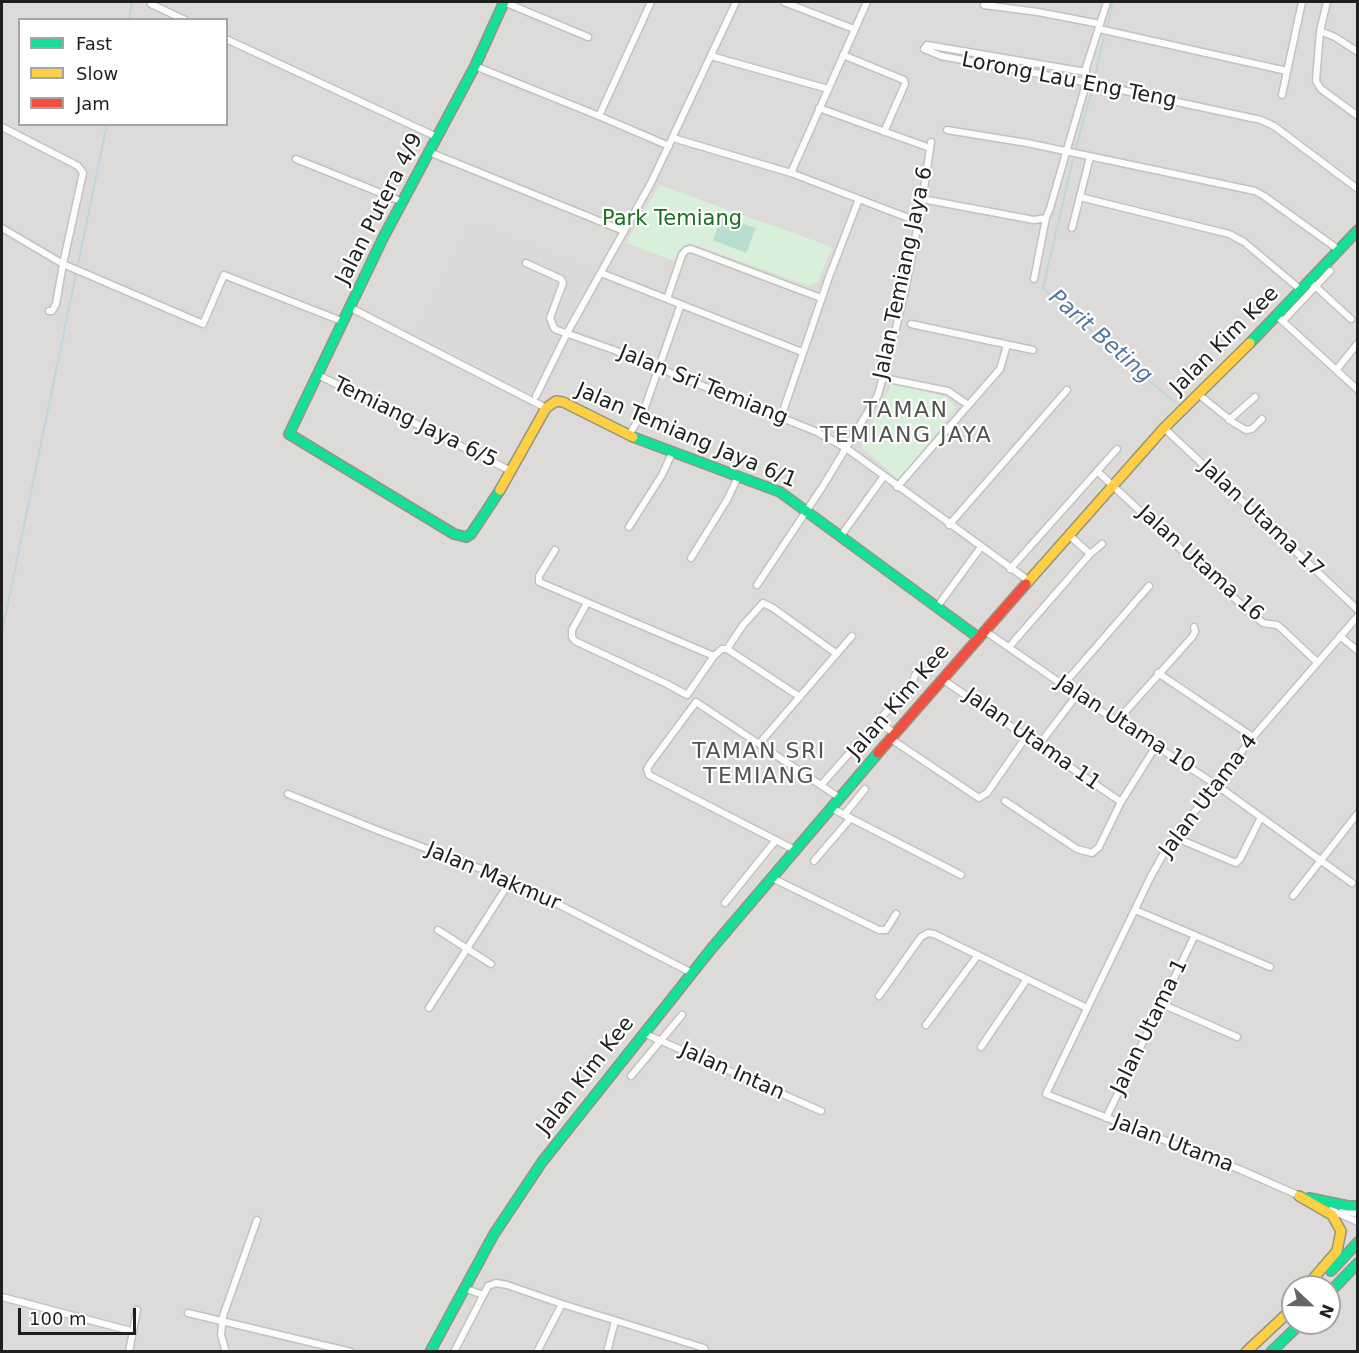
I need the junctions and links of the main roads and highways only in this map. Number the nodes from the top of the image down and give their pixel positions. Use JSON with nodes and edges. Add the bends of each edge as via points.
{"nodes":[{"id":1,"x":504,"y":2,"type":"edge"},
{"id":2,"x":1358,"y":230,"type":"edge"},
{"id":3,"x":466,"y":537,"type":"joint"},
{"id":4,"x":982,"y":634,"type":"junction"},
{"id":5,"x":1358,"y":1206,"type":"edge"},
{"id":6,"x":1358,"y":1242,"type":"edge"},
{"id":7,"x":1358,"y":1263,"type":"edge"},
{"id":8,"x":1358,"y":1269,"type":"edge"},
{"id":9,"x":1316,"y":1275,"type":"edge"},
{"id":10,"x":1326,"y":1275,"type":"edge"},
{"id":11,"x":1341,"y":1282,"type":"edge"},
{"id":12,"x":1341,"y":1284,"type":"edge"},
{"id":13,"x":1281,"y":1314,"type":"edge"},
{"id":14,"x":1281,"y":1319,"type":"edge"},
{"id":15,"x":1289,"y":1335,"type":"edge"},
{"id":16,"x":1255,"y":1343,"type":"junction"},
{"id":17,"x":430,"y":1352,"type":"edge"},
{"id":18,"x":1246,"y":1352,"type":"edge"},
{"id":19,"x":1271,"y":1352,"type":"edge"}],
"edges":[{"from":1,"to":3,"type":"main road","name":"Jalan Putera 4/9","via":[[289,434],[454,534]]},
{"from":2,"to":4,"type":"main road","name":"Jalan Kim Kee","via":[[1313,284],[1301,290],[1280,319],[1164,428]]},
{"from":3,"to":4,"type":"main road","name":"Jalan Temiang Jaya 6/1","via":[[549,405],[563,402],[628,435],[780,492],[937,607]]},
{"from":4,"to":17,"type":"main road","name":"Jalan Kim Kee","via":[[692,973],[542,1162],[494,1234]]},
{"from":5,"to":9,"type":"main road","via":[[1299,1196],[1332,1215],[1341,1231],[1337,1251]]},
{"from":6,"to":10,"type":"main road"},
{"from":7,"to":11,"type":"main road"},
{"from":8,"to":12,"type":"main road"},
{"from":13,"to":16,"type":"main road"},
{"from":14,"to":16,"type":"main road"},
{"from":15,"to":19,"type":"main road"},
{"from":16,"to":18,"type":"main road"}]}
